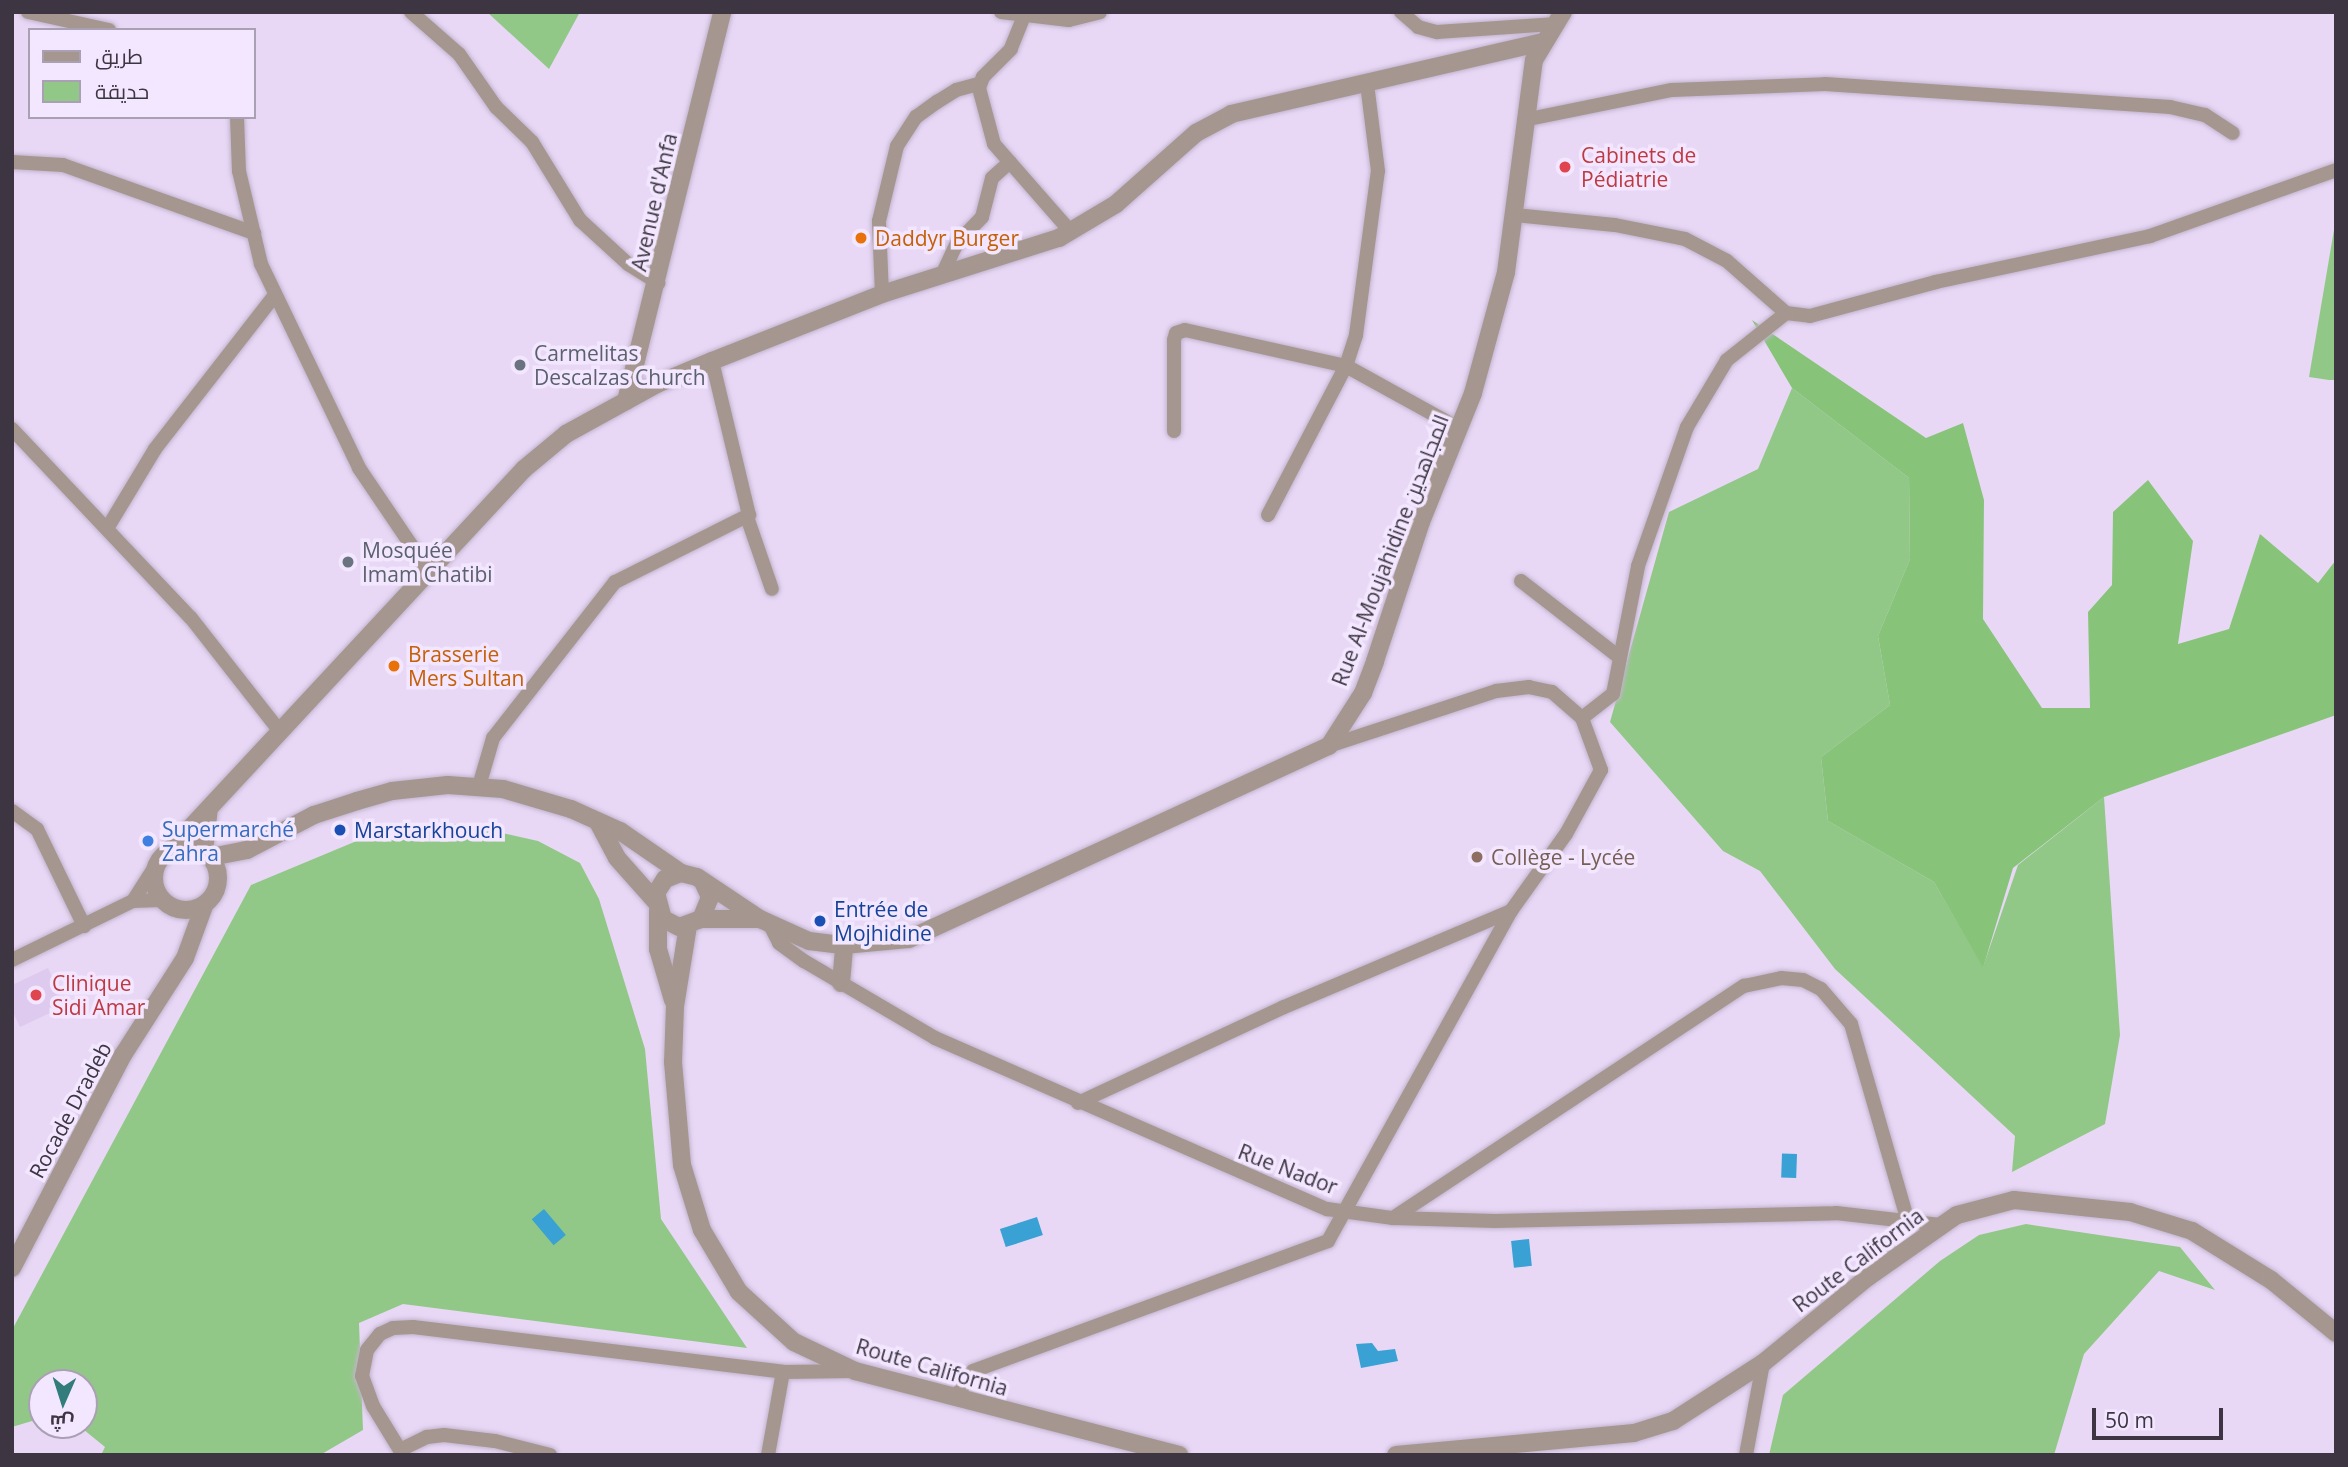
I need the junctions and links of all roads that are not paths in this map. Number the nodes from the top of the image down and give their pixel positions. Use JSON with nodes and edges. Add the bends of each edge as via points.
{"nodes":[{"id":1,"x":28,"y":12,"type":"edge"},
{"id":2,"x":411,"y":12,"type":"edge"},
{"id":3,"x":723,"y":12,"type":"edge"},
{"id":4,"x":1001,"y":12,"type":"edge"},
{"id":5,"x":1100,"y":12,"type":"edge"},
{"id":6,"x":1401,"y":12,"type":"edge"},
{"id":7,"x":1024,"y":16,"type":"junction"},
{"id":8,"x":1558,"y":18,"type":"edge"},
{"id":9,"x":100,"y":28,"type":"edge"},
{"id":10,"x":1543,"y":42,"type":"junction"},
{"id":11,"x":979,"y":84,"type":"junction"},
{"id":12,"x":1367,"y":84,"type":"junction"},
{"id":13,"x":237,"y":119,"type":"edge"},
{"id":14,"x":1524,"y":120,"type":"junction"},
{"id":15,"x":2233,"y":133,"type":"dead end"},
{"id":16,"x":12,"y":162,"type":"edge"},
{"id":17,"x":1010,"y":162,"type":"junction"},
{"id":18,"x":2336,"y":170,"type":"edge"},
{"id":19,"x":1515,"y":215,"type":"junction"},
{"id":20,"x":1071,"y":232,"type":"junction"},
{"id":21,"x":254,"y":233,"type":"junction"},
{"id":22,"x":942,"y":275,"type":"junction"},
{"id":23,"x":658,"y":284,"type":"junction"},
{"id":24,"x":882,"y":294,"type":"junction"},
{"id":25,"x":275,"y":295,"type":"junction"},
{"id":26,"x":1786,"y":313,"type":"junction"},
{"id":27,"x":712,"y":361,"type":"junction"},
{"id":28,"x":1346,"y":366,"type":"junction"},
{"id":29,"x":626,"y":401,"type":"junction"},
{"id":30,"x":12,"y":429,"type":"edge"},
{"id":31,"x":1460,"y":429,"type":"junction"},
{"id":32,"x":1174,"y":431,"type":"dead end"},
{"id":33,"x":1268,"y":515,"type":"dead end"},
{"id":34,"x":747,"y":517,"type":"junction"},
{"id":35,"x":107,"y":527,"type":"junction"},
{"id":36,"x":430,"y":573,"type":"junction"},
{"id":37,"x":1521,"y":581,"type":"dead end"},
{"id":38,"x":772,"y":589,"type":"dead end"},
{"id":39,"x":1619,"y":657,"type":"junction"},
{"id":40,"x":1582,"y":718,"type":"junction"},
{"id":41,"x":278,"y":729,"type":"junction"},
{"id":42,"x":1329,"y":746,"type":"junction"},
{"id":43,"x":479,"y":786,"type":"junction"},
{"id":44,"x":209,"y":808,"type":"junction"},
{"id":45,"x":12,"y":811,"type":"edge"},
{"id":46,"x":599,"y":824,"type":"junction"},
{"id":47,"x":247,"y":850,"type":"junction"},
{"id":48,"x":208,"y":854,"type":"junction"},
{"id":49,"x":162,"y":858,"type":"junction"},
{"id":50,"x":681,"y":873,"type":"junction"},
{"id":51,"x":703,"y":882,"type":"junction"},
{"id":52,"x":219,"y":883,"type":"junction"},
{"id":53,"x":162,"y":900,"type":"junction"},
{"id":54,"x":133,"y":901,"type":"junction"},
{"id":55,"x":204,"y":906,"type":"junction"},
{"id":56,"x":657,"y":907,"type":"junction"},
{"id":57,"x":177,"y":909,"type":"junction"},
{"id":58,"x":1511,"y":911,"type":"junction"},
{"id":59,"x":765,"y":921,"type":"junction"},
{"id":60,"x":695,"y":923,"type":"junction"},
{"id":61,"x":84,"y":926,"type":"junction"},
{"id":62,"x":193,"y":939,"type":"junction"},
{"id":63,"x":844,"y":945,"type":"junction"},
{"id":64,"x":12,"y":960,"type":"edge"},
{"id":65,"x":841,"y":984,"type":"junction"},
{"id":66,"x":675,"y":1006,"type":"junction"},
{"id":67,"x":1078,"y":1103,"type":"junction"},
{"id":68,"x":1345,"y":1213,"type":"junction"},
{"id":69,"x":1393,"y":1217,"type":"junction"},
{"id":70,"x":1907,"y":1218,"type":"junction"},
{"id":71,"x":1942,"y":1225,"type":"junction"},
{"id":72,"x":12,"y":1268,"type":"edge"},
{"id":73,"x":2336,"y":1333,"type":"edge"},
{"id":74,"x":1763,"y":1363,"type":"junction"},
{"id":75,"x":855,"y":1371,"type":"junction"},
{"id":76,"x":783,"y":1372,"type":"junction"},
{"id":77,"x":955,"y":1398,"type":"junction"},
{"id":78,"x":1492,"y":1451,"type":"edge"},
{"id":79,"x":401,"y":1452,"type":"edge"},
{"id":80,"x":550,"y":1455,"type":"edge"},
{"id":81,"x":768,"y":1455,"type":"edge"},
{"id":82,"x":1179,"y":1455,"type":"edge"},
{"id":83,"x":1396,"y":1455,"type":"edge"},
{"id":84,"x":1746,"y":1455,"type":"edge"}],
"edges":[{"from":1,"to":9,"type":"street"},
{"from":2,"to":23,"type":"street","via":[[459,54],[491,100],[532,142],[580,220],[628,264]]},
{"from":3,"to":23,"type":"street","name":"Avenue d'Anfa"},
{"from":4,"to":7,"type":"street"},
{"from":5,"to":7,"type":"street","via":[[1069,20]]},
{"from":6,"to":8,"type":"street","via":[[1418,27],[1437,32]]},
{"from":7,"to":11,"type":"street","via":[[1012,49]]},
{"from":8,"to":10,"type":"street","name":"Rue Al-Moujahidine المجاهدين"},
{"from":10,"to":12,"type":"street"},
{"from":10,"to":14,"type":"street","name":"Rue Al-Moujahidine المجاهدين","via":[[1534,60]]},
{"from":11,"to":17,"type":"street","via":[[994,144]]},
{"from":11,"to":24,"type":"street","via":[[956,90],[916,117],[897,146],[879,220]]},
{"from":12,"to":20,"type":"street","via":[[1220,119],[1196,133],[1116,204]]},
{"from":12,"to":28,"type":"street","via":[[1378,146],[1377,191],[1356,335]]},
{"from":13,"to":21,"type":"street","via":[[237,163]]},
{"from":14,"to":15,"type":"street","via":[[1672,90],[1825,84],[2170,107],[2205,115]]},
{"from":14,"to":19,"type":"street","name":"Rue Al-Moujahidine المجاهدين"},
{"from":16,"to":21,"type":"street","via":[[63,165]]},
{"from":17,"to":20,"type":"street"},
{"from":17,"to":22,"type":"street","via":[[992,178],[982,217],[957,243]]},
{"from":18,"to":26,"type":"street","via":[[2150,236],[1936,282],[1824,314]]},
{"from":19,"to":26,"type":"street","via":[[1615,225],[1702,245]]},
{"from":19,"to":31,"type":"street","name":"Rue Al-Moujahidine المجاهدين","via":[[1506,272]]},
{"from":20,"to":22,"type":"street","via":[[1020,254]]},
{"from":21,"to":25,"type":"street"},
{"from":22,"to":24,"type":"street"},
{"from":23,"to":29,"type":"street","name":"Avenue d'Anfa"},
{"from":24,"to":27,"type":"street"},
{"from":25,"to":35,"type":"street","via":[[166,433]]},
{"from":25,"to":36,"type":"street","via":[[359,468]]},
{"from":26,"to":39,"type":"street","via":[[1727,360],[1687,427],[1653,518]]},
{"from":27,"to":29,"type":"street"},
{"from":27,"to":34,"type":"street","via":[[749,500]]},
{"from":28,"to":31,"type":"street"},
{"from":28,"to":32,"type":"street","via":[[1181,330],[1174,340],[1171,366]]},
{"from":28,"to":33,"type":"street"},
{"from":29,"to":36,"type":"street","via":[[541,454]]},
{"from":30,"to":35,"type":"street"},
{"from":31,"to":42,"type":"street","name":"Rue Al-Moujahidine المجاهدين","via":[[1421,523],[1363,692]]},
{"from":34,"to":38,"type":"street"},
{"from":34,"to":43,"type":"street","via":[[615,582],[493,738]]},
{"from":35,"to":41,"type":"street","via":[[240,675]]},
{"from":36,"to":41,"type":"street"},
{"from":37,"to":39,"type":"street"},
{"from":39,"to":40,"type":"street","via":[[1613,694],[1604,706]]},
{"from":40,"to":42,"type":"street","via":[[1552,692],[1520,687]]},
{"from":40,"to":58,"type":"street","via":[[1598,754],[1600,776],[1566,834]]},
{"from":41,"to":44,"type":"street"},
{"from":42,"to":63,"type":"street","via":[[1223,797],[1101,847],[932,930],[882,944]]},
{"from":43,"to":46,"type":"street","via":[[528,794]]},
{"from":43,"to":47,"type":"street","via":[[392,791],[314,815]]},
{"from":44,"to":48,"type":"street"},
{"from":44,"to":49,"type":"street"},
{"from":45,"to":61,"type":"street","via":[[37,829]]},
{"from":46,"to":50,"type":"street","via":[[631,838]]},
{"from":46,"to":56,"type":"street","via":[[617,858]]},
{"from":47,"to":48,"type":"street"},
{"from":47,"to":52,"type":"street"},
{"from":48,"to":49,"type":"street","via":[[186,846]]},
{"from":48,"to":52,"type":"street"},
{"from":49,"to":53,"type":"street","via":[[154,883]]},
{"from":49,"to":54,"type":"street"},
{"from":50,"to":51,"type":"street"},
{"from":50,"to":56,"type":"street","via":[[665,879]]},
{"from":51,"to":59,"type":"street"},
{"from":51,"to":60,"type":"street","via":[[710,905]]},
{"from":52,"to":55,"type":"street"},
{"from":53,"to":54,"type":"street"},
{"from":53,"to":57,"type":"street"},
{"from":54,"to":61,"type":"street"},
{"from":55,"to":57,"type":"street"},
{"from":55,"to":62,"type":"street","name":"Rocade Dradeb"},
{"from":56,"to":60,"type":"street","via":[[670,924]]},
{"from":56,"to":66,"type":"street","name":"Route California","via":[[658,948]]},
{"from":57,"to":62,"type":"street"},
{"from":58,"to":67,"type":"street","via":[[1284,1007]]},
{"from":58,"to":68,"type":"street"},
{"from":59,"to":60,"type":"street"},
{"from":59,"to":63,"type":"street","via":[[809,941]]},
{"from":59,"to":65,"type":"street","name":"Rue Nador","via":[[779,943]]},
{"from":60,"to":66,"type":"street","name":"Route California"},
{"from":61,"to":64,"type":"street"},
{"from":62,"to":72,"type":"street","name":"Rocade Dradeb","via":[[123,1055]]},
{"from":63,"to":65,"type":"street"},
{"from":65,"to":67,"type":"street","name":"Rue Nador","via":[[935,1038]]},
{"from":66,"to":75,"type":"street","name":"Route California","via":[[674,1085],[682,1165],[702,1230],[739,1292],[771,1325],[794,1342]]},
{"from":67,"to":68,"type":"street","name":"Rue Nador","via":[[1309,1203]]},
{"from":68,"to":69,"type":"street","name":"Rue Nador"},
{"from":68,"to":77,"type":"street","via":[[1328,1241],[973,1371]]},
{"from":69,"to":70,"type":"street","name":"Rue Nador","via":[[1495,1221],[1836,1213]]},
{"from":69,"to":70,"type":"street","via":[[1744,986],[1782,978],[1803,980],[1821,989],[1851,1024]]},
{"from":70,"to":71,"type":"street","name":"Rue Nador"},
{"from":71,"to":73,"type":"street","name":"Route California","via":[[1974,1209],[2014,1200],[2106,1208],[2167,1221],[2223,1247]]},
{"from":71,"to":74,"type":"street","name":"Route California","via":[[1868,1277]]},
{"from":74,"to":78,"type":"street","name":"Route California","via":[[1699,1408],[1655,1428]]},
{"from":74,"to":84,"type":"street"},
{"from":75,"to":76,"type":"street"},
{"from":75,"to":77,"type":"street","name":"Route California"},
{"from":76,"to":79,"type":"street","via":[[426,1328],[393,1328],[380,1334],[367,1350],[362,1376],[373,1406]]},
{"from":76,"to":81,"type":"street"},
{"from":77,"to":82,"type":"street","name":"Route California"},
{"from":78,"to":83,"type":"street","name":"Route California"},
{"from":79,"to":80,"type":"street","via":[[427,1437],[444,1435],[495,1441]]}]}
